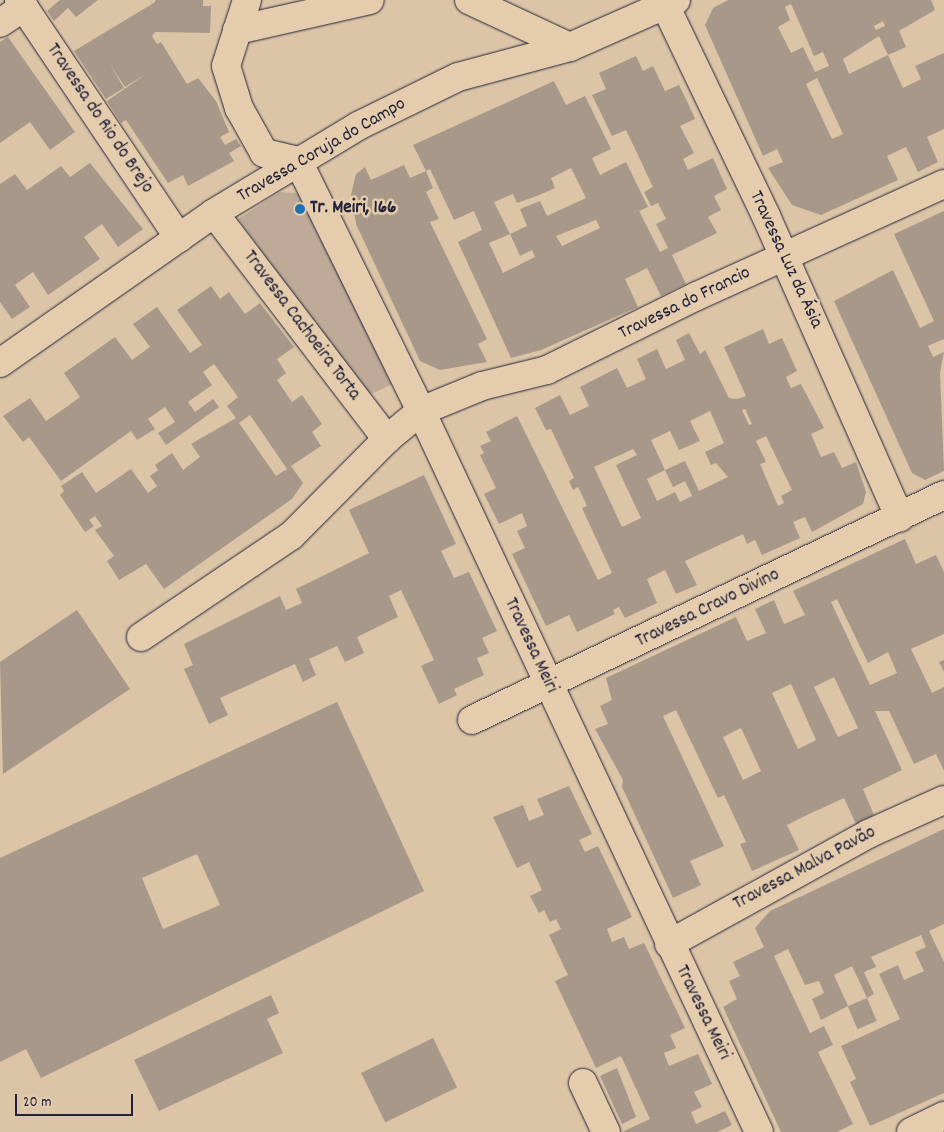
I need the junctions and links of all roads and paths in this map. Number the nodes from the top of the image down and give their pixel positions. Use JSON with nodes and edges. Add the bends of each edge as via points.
{"nodes":[{"id":1,"x":247,"y":0,"type":"edge"},
{"id":2,"x":370,"y":0,"type":"edge"},
{"id":3,"x":469,"y":0,"type":"edge"},
{"id":4,"x":670,"y":3,"type":"edge"},
{"id":5,"x":21,"y":4,"type":"edge"},
{"id":6,"x":0,"y":23,"type":"edge"},
{"id":7,"x":237,"y":30,"type":"junction"},
{"id":8,"x":570,"y":47,"type":"junction"},
{"id":9,"x":298,"y":161,"type":"junction"},
{"id":10,"x":944,"y":184,"type":"edge"},
{"id":11,"x":214,"y":213,"type":"junction"},
{"id":12,"x":180,"y":238,"type":"junction"},
{"id":13,"x":784,"y":257,"type":"junction"},
{"id":14,"x":0,"y":363,"type":"edge"},
{"id":15,"x":421,"y":411,"type":"junction"},
{"id":16,"x":387,"y":439,"type":"junction"},
{"id":17,"x":944,"y":495,"type":"edge"},
{"id":18,"x":900,"y":518,"type":"junction"},
{"id":19,"x":141,"y":637,"type":"dead end"},
{"id":20,"x":548,"y":685,"type":"junction"},
{"id":21,"x":472,"y":720,"type":"dead end"},
{"id":22,"x":944,"y":800,"type":"edge"},
{"id":23,"x":669,"y":944,"type":"junction"},
{"id":24,"x":583,"y":1083,"type":"dead end"},
{"id":25,"x":944,"y":1116,"type":"edge"},
{"id":26,"x":606,"y":1132,"type":"edge"},
{"id":27,"x":759,"y":1132,"type":"edge"},
{"id":28,"x":911,"y":1132,"type":"edge"}],
"edges":[{"from":1,"to":7,"type":"street"},
{"from":2,"to":7,"type":"street"},
{"from":3,"to":8,"type":"street"},
{"from":4,"to":8,"type":"street","name":"Travessa Coruja do Campo"},
{"from":4,"to":13,"type":"street","name":"Travessa Luz da Ásia"},
{"from":5,"to":6,"type":"street"},
{"from":5,"to":12,"type":"street","name":"Travessa do Rio do Brejo"},
{"from":7,"to":9,"type":"street","via":[[226,66],[239,108],[264,153]]},
{"from":8,"to":9,"type":"street","name":"Travessa Coruja do Campo","via":[[458,77]]},
{"from":9,"to":11,"type":"street","name":"Travessa Coruja do Campo"},
{"from":9,"to":15,"type":"street","name":"Travessa Meiri"},
{"from":10,"to":13,"type":"street","name":"Travessa do Francio"},
{"from":11,"to":12,"type":"street","name":"Travessa Coruja do Campo"},
{"from":11,"to":16,"type":"street","name":"Travessa Cachoeira Torta"},
{"from":12,"to":14,"type":"street","name":"Travessa Coruja do Campo"},
{"from":13,"to":15,"type":"street","name":"Travessa do Francio","via":[[547,370],[482,386]]},
{"from":13,"to":18,"type":"street","name":"Travessa Luz da Ásia"},
{"from":15,"to":16,"type":"street","name":"Travessa do Francio"},
{"from":15,"to":20,"type":"street","name":"Travessa Meiri"},
{"from":16,"to":19,"type":"street","name":"Travessa do Francio","via":[[290,536]]},
{"from":17,"to":18,"type":"street","name":"Travessa Cravo Divino"},
{"from":18,"to":20,"type":"street","name":"Travessa Cravo Divino"},
{"from":20,"to":21,"type":"street","name":"Travessa Cravo Divino"},
{"from":20,"to":23,"type":"street","name":"Travessa Meiri"},
{"from":22,"to":23,"type":"street","name":"Travessa Malva Pavão","via":[[868,834]]},
{"from":23,"to":27,"type":"street","name":"Travessa Meiri"},
{"from":24,"to":26,"type":"street"},
{"from":25,"to":28,"type":"street"}]}
